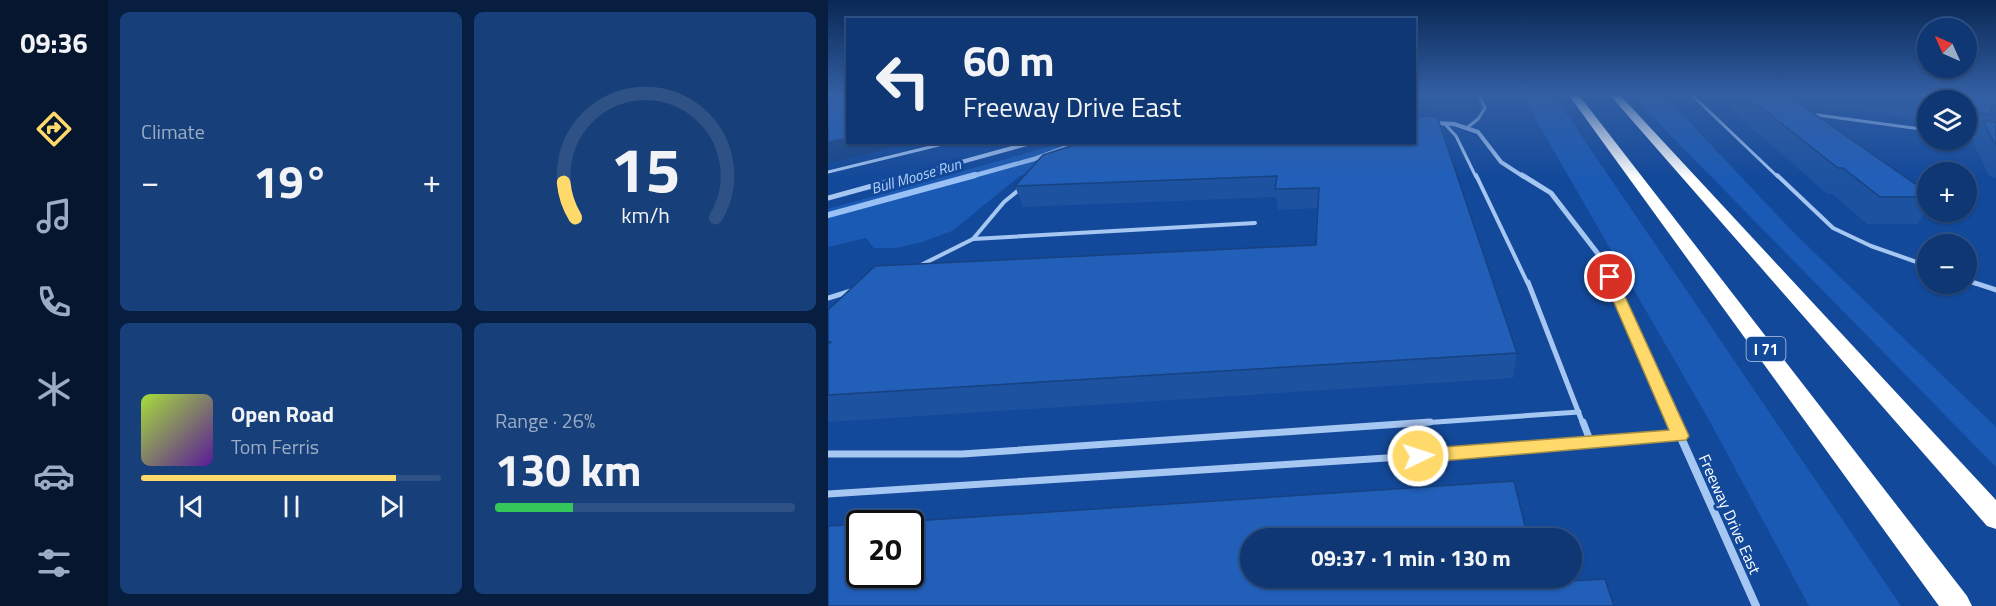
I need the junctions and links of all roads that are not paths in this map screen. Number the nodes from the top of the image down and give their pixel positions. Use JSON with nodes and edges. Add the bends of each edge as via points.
{"nodes":[{"id":1,"x":1422,"y":122,"type":"edge"},
{"id":2,"x":1474,"y":122,"type":"edge"},
{"id":3,"x":1594,"y":122,"type":"edge"},
{"id":4,"x":1639,"y":122,"type":"edge"},
{"id":5,"x":1721,"y":122,"type":"edge"},
{"id":6,"x":1874,"y":122,"type":"edge"},
{"id":7,"x":1444,"y":123,"type":"junction"},
{"id":8,"x":1468,"y":127,"type":"junction"},
{"id":9,"x":1917,"y":128,"type":"edge"},
{"id":10,"x":1977,"y":138,"type":"edge"},
{"id":11,"x":1988,"y":139,"type":"edge"},
{"id":12,"x":943,"y":144,"type":"edge"},
{"id":13,"x":1027,"y":144,"type":"edge"},
{"id":14,"x":828,"y":172,"type":"edge"},
{"id":15,"x":1022,"y":187,"type":"edge"},
{"id":16,"x":828,"y":198,"type":"edge"},
{"id":17,"x":1255,"y":223,"type":"dead end"},
{"id":18,"x":973,"y":239,"type":"junction"},
{"id":19,"x":1917,"y":262,"type":"edge"},
{"id":20,"x":916,"y":267,"type":"edge"},
{"id":21,"x":1977,"y":284,"type":"edge"},
{"id":22,"x":862,"y":287,"type":"edge"},
{"id":23,"x":1996,"y":290,"type":"edge"},
{"id":24,"x":828,"y":298,"type":"edge"},
{"id":25,"x":1579,"y":412,"type":"junction"},
{"id":26,"x":1680,"y":436,"type":"junction"},
{"id":27,"x":1591,"y":443,"type":"junction"},
{"id":28,"x":828,"y":454,"type":"edge"},
{"id":29,"x":828,"y":494,"type":"edge"},
{"id":30,"x":1996,"y":518,"type":"edge"},
{"id":31,"x":1756,"y":606,"type":"edge"},
{"id":32,"x":1957,"y":606,"type":"edge"}],
"edges":[{"from":1,"to":7,"type":"street"},
{"from":2,"to":8,"type":"lane"},
{"from":3,"to":32,"type":"highway","number":"I 71"},
{"from":4,"to":30,"type":"highway"},
{"from":5,"to":19,"type":"lane","via":[[1833,228]]},
{"from":6,"to":9,"type":"lane"},
{"from":7,"to":8,"type":"street"},
{"from":7,"to":25,"type":"lane","via":[[1456,136],[1523,270]]},
{"from":8,"to":26,"type":"street","name":"Freeway Drive East","via":[[1478,132],[1502,162],[1551,193],[1602,259]]},
{"from":10,"to":11,"type":"lane"},
{"from":12,"to":14,"type":"lane"},
{"from":13,"to":16,"type":"street"},
{"from":15,"to":18,"type":"lane"},
{"from":17,"to":18,"type":"lane"},
{"from":18,"to":20,"type":"lane"},
{"from":21,"to":23,"type":"lane"},
{"from":22,"to":24,"type":"lane"},
{"from":25,"to":27,"type":"lane"},
{"from":25,"to":28,"type":"lane","via":[[962,454]]},
{"from":26,"to":27,"type":"lane"},
{"from":26,"to":31,"type":"street","name":"Freeway Drive East"},
{"from":27,"to":29,"type":"lane"}]}
